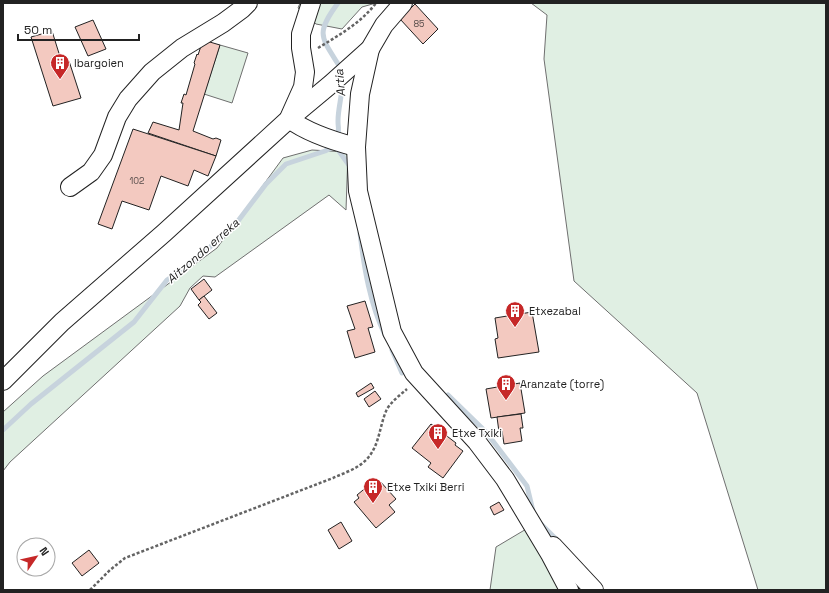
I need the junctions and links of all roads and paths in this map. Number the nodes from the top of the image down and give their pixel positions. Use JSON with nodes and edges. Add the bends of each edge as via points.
{"nodes":[{"id":1,"x":248,"y":3,"type":"edge"},
{"id":2,"x":311,"y":3,"type":"edge"},
{"id":3,"x":376,"y":3,"type":"edge"},
{"id":4,"x":403,"y":3,"type":"edge"},
{"id":5,"x":370,"y":49,"type":"junction"},
{"id":6,"x":304,"y":57,"type":"junction"},
{"id":7,"x":289,"y":119,"type":"junction"},
{"id":8,"x":348,"y":145,"type":"junction"},
{"id":9,"x":70,"y":187,"type":"dead end"},
{"id":10,"x":3,"y":381,"type":"edge"},
{"id":11,"x":421,"y":381,"type":"junction"},
{"id":12,"x":533,"y":525,"type":"junction"},
{"id":13,"x":90,"y":590,"type":"edge"},
{"id":14,"x":569,"y":590,"type":"edge"},
{"id":15,"x":594,"y":590,"type":"edge"}],
"edges":[{"from":1,"to":9,"type":"street","via":[[152,72],[128,99],[117,117],[103,155],[90,172]]},
{"from":2,"to":6,"type":"street","via":[[301,34]]},
{"from":3,"to":6,"type":"path","via":[[367,14]]},
{"from":4,"to":5,"type":"street","via":[[384,25]]},
{"from":5,"to":7,"type":"street"},
{"from":5,"to":8,"type":"street"},
{"from":6,"to":7,"type":"street","via":[[303,87]]},
{"from":7,"to":8,"type":"street","via":[[314,133]]},
{"from":7,"to":10,"type":"street","via":[[62,322]]},
{"from":8,"to":11,"type":"street","via":[[392,332]]},
{"from":11,"to":12,"type":"street","via":[[477,442],[505,479]]},
{"from":11,"to":13,"type":"path","via":[[408,388],[387,409],[375,447],[366,460],[357,467],[125,558]]},
{"from":12,"to":14,"type":"street"},
{"from":12,"to":15,"type":"street"}]}
